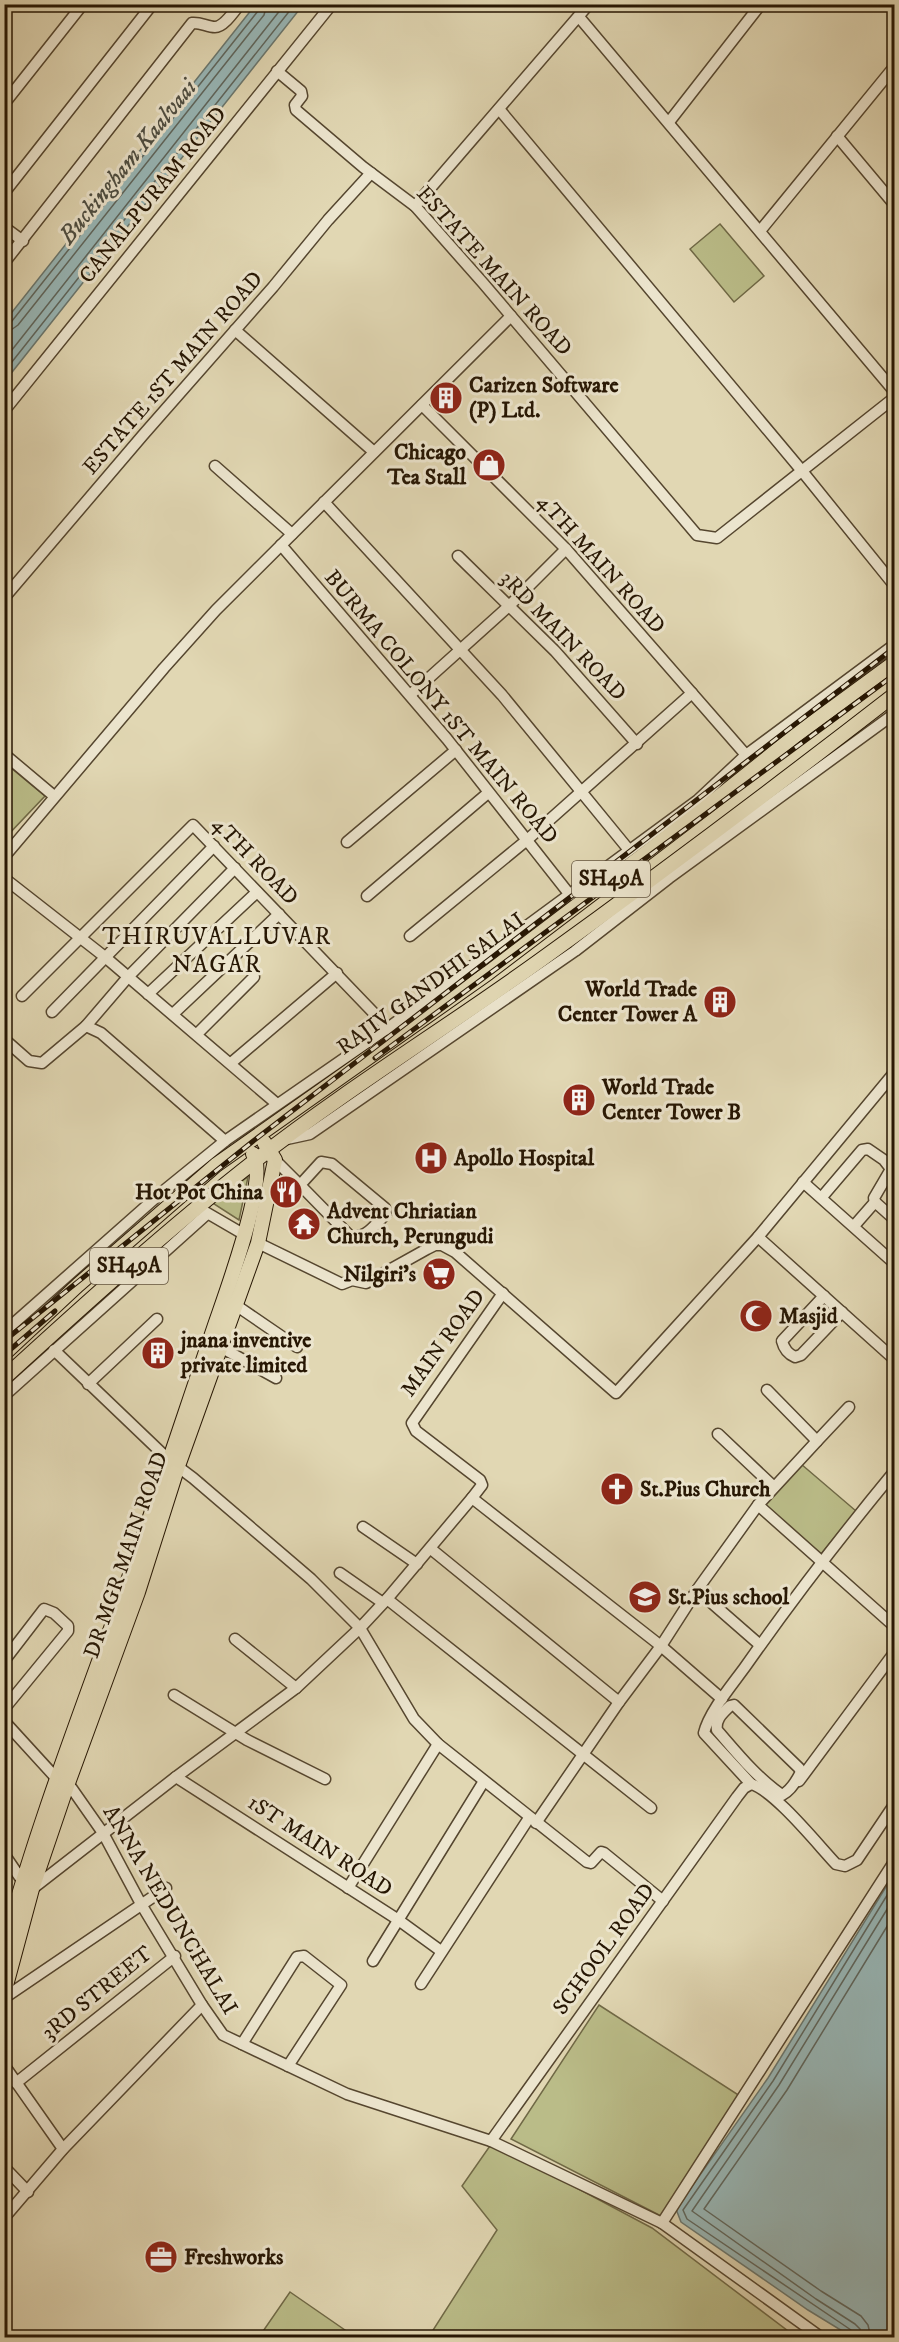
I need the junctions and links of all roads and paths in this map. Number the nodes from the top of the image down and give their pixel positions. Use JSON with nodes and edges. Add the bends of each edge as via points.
{"nodes":[{"id":1,"x":83,"y":4,"type":"edge"},
{"id":2,"x":240,"y":4,"type":"edge"},
{"id":3,"x":332,"y":4,"type":"edge"},
{"id":4,"x":589,"y":4,"type":"edge"},
{"id":5,"x":761,"y":4,"type":"edge"},
{"id":6,"x":151,"y":6,"type":"dead end"},
{"id":7,"x":579,"y":17,"type":"junction"},
{"id":8,"x":894,"y":67,"type":"edge"},
{"id":9,"x":278,"y":71,"type":"junction"},
{"id":10,"x":4,"y":104,"type":"edge"},
{"id":11,"x":499,"y":109,"type":"junction"},
{"id":12,"x":669,"y":122,"type":"junction"},
{"id":13,"x":837,"y":136,"type":"junction"},
{"id":14,"x":370,"y":173,"type":"junction"},
{"id":15,"x":4,"y":193,"type":"edge"},
{"id":16,"x":894,"y":204,"type":"edge"},
{"id":17,"x":415,"y":207,"type":"junction"},
{"id":18,"x":4,"y":227,"type":"edge"},
{"id":19,"x":760,"y":231,"type":"junction"},
{"id":20,"x":23,"y":241,"type":"junction"},
{"id":21,"x":4,"y":263,"type":"edge"},
{"id":22,"x":511,"y":316,"type":"junction"},
{"id":23,"x":235,"y":330,"type":"junction"},
{"id":24,"x":894,"y":391,"type":"edge"},
{"id":25,"x":894,"y":398,"type":"edge"},
{"id":26,"x":422,"y":405,"type":"junction"},
{"id":27,"x":4,"y":411,"type":"edge"},
{"id":28,"x":374,"y":452,"type":"junction"},
{"id":29,"x":215,"y":466,"type":"dead end"},
{"id":30,"x":802,"y":471,"type":"junction"},
{"id":31,"x":324,"y":502,"type":"junction"},
{"id":32,"x":292,"y":534,"type":"junction"},
{"id":33,"x":281,"y":545,"type":"junction"},
{"id":34,"x":566,"y":549,"type":"junction"},
{"id":35,"x":458,"y":556,"type":"dead end"},
{"id":36,"x":894,"y":585,"type":"edge"},
{"id":37,"x":4,"y":598,"type":"edge"},
{"id":38,"x":509,"y":606,"type":"junction"},
{"id":39,"x":894,"y":645,"type":"edge"},
{"id":40,"x":460,"y":650,"type":"junction"},
{"id":41,"x":894,"y":663,"type":"edge"},
{"id":42,"x":692,"y":693,"type":"junction"},
{"id":43,"x":410,"y":695,"type":"junction"},
{"id":44,"x":894,"y":697,"type":"edge"},
{"id":45,"x":894,"y":714,"type":"edge"},
{"id":46,"x":637,"y":744,"type":"junction"},
{"id":47,"x":456,"y":750,"type":"junction"},
{"id":48,"x":4,"y":754,"type":"edge"},
{"id":49,"x":746,"y":755,"type":"junction"},
{"id":50,"x":580,"y":791,"type":"junction"},
{"id":51,"x":488,"y":794,"type":"junction"},
{"id":52,"x":54,"y":796,"type":"junction"},
{"id":53,"x":695,"y":809,"type":"junction"},
{"id":54,"x":527,"y":840,"type":"junction"},
{"id":55,"x":347,"y":842,"type":"dead end"},
{"id":56,"x":214,"y":846,"type":"junction"},
{"id":57,"x":629,"y":850,"type":"junction"},
{"id":58,"x":650,"y":850,"type":"junction"},
{"id":59,"x":4,"y":857,"type":"edge"},
{"id":60,"x":236,"y":868,"type":"junction"},
{"id":61,"x":664,"y":869,"type":"junction"},
{"id":62,"x":4,"y":878,"type":"edge"},
{"id":63,"x":257,"y":892,"type":"junction"},
{"id":64,"x":570,"y":895,"type":"junction"},
{"id":65,"x":367,"y":896,"type":"dead end"},
{"id":66,"x":279,"y":914,"type":"junction"},
{"id":67,"x":410,"y":936,"type":"dead end"},
{"id":68,"x":80,"y":937,"type":"junction"},
{"id":69,"x":105,"y":957,"type":"junction"},
{"id":70,"x":337,"y":973,"type":"junction"},
{"id":71,"x":128,"y":977,"type":"junction"},
{"id":72,"x":254,"y":977,"type":"dead end"},
{"id":73,"x":148,"y":994,"type":"junction"},
{"id":74,"x":22,"y":996,"type":"dead end"},
{"id":75,"x":52,"y":1012,"type":"dead end"},
{"id":76,"x":173,"y":1014,"type":"junction"},
{"id":77,"x":86,"y":1026,"type":"junction"},
{"id":78,"x":392,"y":1032,"type":"junction"},
{"id":79,"x":197,"y":1034,"type":"junction"},
{"id":80,"x":439,"y":1039,"type":"junction"},
{"id":81,"x":6,"y":1043,"type":"edge"},
{"id":82,"x":231,"y":1063,"type":"junction"},
{"id":83,"x":894,"y":1075,"type":"edge"},
{"id":84,"x":277,"y":1104,"type":"junction"},
{"id":85,"x":258,"y":1134,"type":"junction"},
{"id":86,"x":225,"y":1141,"type":"junction"},
{"id":87,"x":246,"y":1144,"type":"junction"},
{"id":88,"x":272,"y":1155,"type":"junction"},
{"id":89,"x":257,"y":1159,"type":"junction"},
{"id":90,"x":803,"y":1182,"type":"junction"},
{"id":91,"x":300,"y":1185,"type":"junction"},
{"id":92,"x":822,"y":1197,"type":"junction"},
{"id":93,"x":874,"y":1202,"type":"junction"},
{"id":94,"x":202,"y":1211,"type":"junction"},
{"id":95,"x":894,"y":1219,"type":"edge"},
{"id":96,"x":854,"y":1226,"type":"junction"},
{"id":97,"x":245,"y":1235,"type":"junction"},
{"id":98,"x":758,"y":1238,"type":"junction"},
{"id":99,"x":258,"y":1243,"type":"junction"},
{"id":100,"x":894,"y":1260,"type":"edge"},
{"id":101,"x":504,"y":1293,"type":"junction"},
{"id":102,"x":824,"y":1296,"type":"junction"},
{"id":103,"x":237,"y":1306,"type":"junction"},
{"id":104,"x":842,"y":1312,"type":"junction"},
{"id":105,"x":157,"y":1319,"type":"dead end"},
{"id":106,"x":4,"y":1332,"type":"edge"},
{"id":107,"x":297,"y":1347,"type":"dead end"},
{"id":108,"x":222,"y":1348,"type":"junction"},
{"id":109,"x":54,"y":1350,"type":"junction"},
{"id":110,"x":4,"y":1354,"type":"edge"},
{"id":111,"x":894,"y":1359,"type":"edge"},
{"id":112,"x":4,"y":1378,"type":"edge"},
{"id":113,"x":276,"y":1378,"type":"dead end"},
{"id":114,"x":88,"y":1384,"type":"junction"},
{"id":115,"x":767,"y":1390,"type":"dead end"},
{"id":116,"x":4,"y":1396,"type":"edge"},
{"id":117,"x":849,"y":1407,"type":"dead end"},
{"id":118,"x":718,"y":1434,"type":"dead end"},
{"id":119,"x":817,"y":1441,"type":"junction"},
{"id":120,"x":174,"y":1463,"type":"junction"},
{"id":121,"x":894,"y":1472,"type":"edge"},
{"id":122,"x":774,"y":1487,"type":"junction"},
{"id":123,"x":476,"y":1494,"type":"junction"},
{"id":124,"x":758,"y":1505,"type":"junction"},
{"id":125,"x":363,"y":1527,"type":"dead end"},
{"id":126,"x":431,"y":1549,"type":"junction"},
{"id":127,"x":821,"y":1562,"type":"junction"},
{"id":128,"x":417,"y":1564,"type":"junction"},
{"id":129,"x":340,"y":1573,"type":"dead end"},
{"id":130,"x":696,"y":1590,"type":"junction"},
{"id":131,"x":385,"y":1601,"type":"junction"},
{"id":132,"x":894,"y":1626,"type":"edge"},
{"id":133,"x":360,"y":1628,"type":"junction"},
{"id":134,"x":236,"y":1639,"type":"dead end"},
{"id":135,"x":760,"y":1645,"type":"junction"},
{"id":136,"x":661,"y":1646,"type":"junction"},
{"id":137,"x":894,"y":1653,"type":"edge"},
{"id":138,"x":4,"y":1661,"type":"edge"},
{"id":139,"x":296,"y":1688,"type":"junction"},
{"id":140,"x":174,"y":1695,"type":"dead end"},
{"id":141,"x":722,"y":1699,"type":"junction"},
{"id":142,"x":619,"y":1702,"type":"junction"},
{"id":143,"x":4,"y":1709,"type":"edge"},
{"id":144,"x":4,"y":1721,"type":"edge"},
{"id":145,"x":236,"y":1733,"type":"junction"},
{"id":146,"x":438,"y":1744,"type":"junction"},
{"id":147,"x":583,"y":1756,"type":"junction"},
{"id":148,"x":749,"y":1776,"type":"junction"},
{"id":149,"x":176,"y":1777,"type":"junction"},
{"id":150,"x":325,"y":1779,"type":"dead end"},
{"id":151,"x":63,"y":1781,"type":"junction"},
{"id":152,"x":484,"y":1781,"type":"junction"},
{"id":153,"x":781,"y":1805,"type":"junction"},
{"id":154,"x":894,"y":1805,"type":"edge"},
{"id":155,"x":651,"y":1808,"type":"dead end"},
{"id":156,"x":532,"y":1820,"type":"junction"},
{"id":157,"x":103,"y":1833,"type":"junction"},
{"id":158,"x":4,"y":1854,"type":"edge"},
{"id":159,"x":894,"y":1862,"type":"edge"},
{"id":160,"x":166,"y":1888,"type":"dead end"},
{"id":161,"x":348,"y":1888,"type":"junction"},
{"id":162,"x":24,"y":1889,"type":"junction"},
{"id":163,"x":663,"y":1901,"type":"junction"},
{"id":164,"x":141,"y":1904,"type":"junction"},
{"id":165,"x":4,"y":1906,"type":"edge"},
{"id":166,"x":397,"y":1919,"type":"junction"},
{"id":167,"x":4,"y":1947,"type":"edge"},
{"id":168,"x":441,"y":1951,"type":"junction"},
{"id":169,"x":175,"y":1956,"type":"junction"},
{"id":170,"x":373,"y":1961,"type":"dead end"},
{"id":171,"x":421,"y":1984,"type":"dead end"},
{"id":172,"x":4,"y":1994,"type":"edge"},
{"id":173,"x":4,"y":1998,"type":"edge"},
{"id":174,"x":202,"y":2005,"type":"junction"},
{"id":175,"x":242,"y":2044,"type":"junction"},
{"id":176,"x":4,"y":2065,"type":"edge"},
{"id":177,"x":288,"y":2066,"type":"junction"},
{"id":178,"x":16,"y":2083,"type":"junction"},
{"id":179,"x":491,"y":2140,"type":"junction"},
{"id":180,"x":63,"y":2149,"type":"junction"},
{"id":181,"x":4,"y":2167,"type":"edge"},
{"id":182,"x":28,"y":2192,"type":"junction"},
{"id":183,"x":4,"y":2218,"type":"edge"},
{"id":184,"x":662,"y":2223,"type":"junction"},
{"id":185,"x":822,"y":2337,"type":"edge"}],
"edges":[{"from":1,"to":10,"type":"street"},
{"from":2,"to":20,"type":"street","via":[[216,27],[192,23]]},
{"from":3,"to":9,"type":"street","name":"CANALPURAM ROAD"},
{"from":4,"to":7,"type":"street"},
{"from":5,"to":12,"type":"street"},
{"from":6,"to":15,"type":"street"},
{"from":7,"to":11,"type":"street"},
{"from":7,"to":12,"type":"street"},
{"from":8,"to":13,"type":"street"},
{"from":9,"to":14,"type":"street","name":"ESTATE MAIN ROAD","via":[[301,91],[296,110]]},
{"from":9,"to":27,"type":"street","name":"CANALPURAM ROAD"},
{"from":11,"to":17,"type":"street"},
{"from":11,"to":30,"type":"street"},
{"from":12,"to":19,"type":"street"},
{"from":13,"to":16,"type":"street"},
{"from":13,"to":19,"type":"street"},
{"from":14,"to":17,"type":"street","name":"ESTATE MAIN ROAD"},
{"from":14,"to":23,"type":"street","name":"ESTATE 1ST MAIN ROAD"},
{"from":17,"to":22,"type":"street","name":"ESTATE MAIN ROAD"},
{"from":18,"to":20,"type":"street"},
{"from":19,"to":24,"type":"street"},
{"from":20,"to":21,"type":"street"},
{"from":22,"to":26,"type":"street"},
{"from":22,"to":30,"type":"street","name":"ESTATE MAIN ROAD","via":[[697,535],[717,538]]},
{"from":23,"to":28,"type":"street"},
{"from":23,"to":37,"type":"street","name":"ESTATE 1ST MAIN ROAD"},
{"from":25,"to":30,"type":"street","name":"ESTATE MAIN ROAD"},
{"from":26,"to":28,"type":"street"},
{"from":26,"to":34,"type":"street","name":"4TH MAIN ROAD"},
{"from":28,"to":31,"type":"street"},
{"from":29,"to":32,"type":"street"},
{"from":30,"to":36,"type":"street"},
{"from":31,"to":32,"type":"street"},
{"from":31,"to":40,"type":"street"},
{"from":32,"to":33,"type":"street"},
{"from":33,"to":43,"type":"street","name":"BURMA COLONY 1ST MAIN ROAD"},
{"from":33,"to":52,"type":"street","via":[[216,610]]},
{"from":34,"to":38,"type":"street"},
{"from":34,"to":42,"type":"street","name":"4TH MAIN ROAD"},
{"from":35,"to":38,"type":"street","name":"3RD MAIN ROAD"},
{"from":38,"to":40,"type":"street"},
{"from":38,"to":46,"type":"street","name":"3RD MAIN ROAD","via":[[555,651]]},
{"from":39,"to":49,"type":"street"},
{"from":40,"to":43,"type":"street"},
{"from":40,"to":50,"type":"street"},
{"from":41,"to":53,"type":"main road","name":"RAJIV GANDHI SALAI","number":"SH49A"},
{"from":42,"to":46,"type":"street"},
{"from":42,"to":49,"type":"street","name":"4TH MAIN ROAD"},
{"from":43,"to":47,"type":"street","name":"BURMA COLONY 1ST MAIN ROAD"},
{"from":44,"to":61,"type":"main road","name":"RAJIV GANDHI SALAI","number":"SH49A"},
{"from":45,"to":80,"type":"street","via":[[575,951]]},
{"from":46,"to":50,"type":"street"},
{"from":47,"to":51,"type":"street","name":"BURMA COLONY 1ST MAIN ROAD"},
{"from":47,"to":55,"type":"street"},
{"from":48,"to":52,"type":"street"},
{"from":49,"to":53,"type":"street"},
{"from":50,"to":54,"type":"street"},
{"from":50,"to":57,"type":"street"},
{"from":51,"to":54,"type":"street","name":"BURMA COLONY 1ST MAIN ROAD"},
{"from":51,"to":65,"type":"street"},
{"from":52,"to":59,"type":"street"},
{"from":53,"to":57,"type":"street"},
{"from":53,"to":58,"type":"main road","name":"RAJIV GANDHI SALAI","number":"SH49A"},
{"from":54,"to":64,"type":"street","name":"BURMA COLONY 1ST MAIN ROAD"},
{"from":54,"to":67,"type":"street"},
{"from":56,"to":60,"type":"street","name":"4TH ROAD"},
{"from":56,"to":68,"type":"street","name":"4TH ROAD","via":[[193,825]]},
{"from":56,"to":69,"type":"street"},
{"from":57,"to":64,"type":"street"},
{"from":58,"to":61,"type":"main road"},
{"from":58,"to":78,"type":"main road","name":"RAJIV GANDHI SALAI","number":"SH49A","via":[[488,973]]},
{"from":60,"to":63,"type":"street","name":"4TH ROAD"},
{"from":60,"to":71,"type":"street"},
{"from":61,"to":80,"type":"main road","name":"RAJIV GANDHI SALAI","number":"SH49A"},
{"from":62,"to":68,"type":"street"},
{"from":63,"to":66,"type":"street","name":"4TH ROAD"},
{"from":63,"to":73,"type":"street"},
{"from":64,"to":78,"type":"street"},
{"from":66,"to":70,"type":"street","name":"4TH ROAD"},
{"from":66,"to":76,"type":"street"},
{"from":68,"to":69,"type":"street"},
{"from":68,"to":74,"type":"street"},
{"from":69,"to":71,"type":"street"},
{"from":69,"to":75,"type":"street"},
{"from":70,"to":78,"type":"street","name":"4TH ROAD"},
{"from":70,"to":82,"type":"street"},
{"from":71,"to":73,"type":"street"},
{"from":71,"to":77,"type":"street"},
{"from":72,"to":79,"type":"street"},
{"from":73,"to":76,"type":"street"},
{"from":76,"to":79,"type":"street"},
{"from":77,"to":81,"type":"street","via":[[42,1063],[29,1061]]},
{"from":77,"to":86,"type":"street","via":[[101,1033]]},
{"from":78,"to":84,"type":"street"},
{"from":78,"to":85,"type":"main road","name":"RAJIV GANDHI SALAI","number":"SH49A"},
{"from":79,"to":82,"type":"street"},
{"from":80,"to":88,"type":"main road","name":"RAJIV GANDHI SALAI","number":"SH49A","via":[[284,1139]]},
{"from":82,"to":84,"type":"street"},
{"from":83,"to":90,"type":"street"},
{"from":84,"to":86,"type":"street"},
{"from":85,"to":87,"type":"main road","name":"RAJIV GANDHI SALAI","number":"SH49A"},
{"from":85,"to":88,"type":"main road"},
{"from":86,"to":106,"type":"street"},
{"from":87,"to":89,"type":"main road"},
{"from":87,"to":110,"type":"main road","name":"RAJIV GANDHI SALAI","number":"SH49A","via":[[216,1165]]},
{"from":88,"to":89,"type":"main road","name":"RAJIV GANDHI SALAI","number":"SH49A"},
{"from":88,"to":91,"type":"street"},
{"from":88,"to":99,"type":"main road","name":"DR MGR MAIN ROAD"},
{"from":89,"to":94,"type":"main road","name":"RAJIV GANDHI SALAI","number":"SH49A"},
{"from":89,"to":97,"type":"main road","name":"DR MGR MAIN ROAD","via":[[258,1177]]},
{"from":90,"to":92,"type":"street"},
{"from":90,"to":98,"type":"street"},
{"from":91,"to":91,"type":"street","via":[[350,1236],[363,1235],[386,1214],[385,1208],[332,1164],[321,1162]]},
{"from":92,"to":93,"type":"street","via":[[862,1150],[868,1149],[891,1169]]},
{"from":92,"to":96,"type":"street"},
{"from":93,"to":95,"type":"street"},
{"from":93,"to":96,"type":"street"},
{"from":94,"to":97,"type":"street"},
{"from":94,"to":109,"type":"street"},
{"from":94,"to":112,"type":"main road","name":"RAJIV GANDHI SALAI","number":"SH49A"},
{"from":96,"to":100,"type":"street"},
{"from":97,"to":120,"type":"main road","name":"DR MGR MAIN ROAD"},
{"from":98,"to":101,"type":"street","via":[[616,1393]]},
{"from":98,"to":102,"type":"street"},
{"from":99,"to":101,"type":"street","via":[[342,1284],[352,1280],[366,1282],[435,1245],[442,1245]]},
{"from":99,"to":103,"type":"main road","name":"DR MGR MAIN ROAD"},
{"from":101,"to":123,"type":"street","name":"MAIN ROAD","via":[[412,1423],[416,1431],[480,1480],[482,1485]]},
{"from":102,"to":104,"type":"street"},
{"from":102,"to":104,"type":"street","via":[[782,1341],[789,1354],[801,1355]]},
{"from":103,"to":107,"type":"street"},
{"from":103,"to":108,"type":"main road","name":"DR MGR MAIN ROAD"},
{"from":104,"to":111,"type":"street"},
{"from":105,"to":114,"type":"street"},
{"from":108,"to":113,"type":"street"},
{"from":108,"to":120,"type":"main road","name":"DR MGR MAIN ROAD"},
{"from":109,"to":114,"type":"street"},
{"from":109,"to":116,"type":"street"},
{"from":114,"to":120,"type":"street"},
{"from":115,"to":119,"type":"street"},
{"from":117,"to":119,"type":"street"},
{"from":118,"to":122,"type":"street"},
{"from":119,"to":122,"type":"street"},
{"from":120,"to":133,"type":"street","via":[[311,1579]]},
{"from":120,"to":151,"type":"main road","name":"DR MGR MAIN ROAD","via":[[138,1592]]},
{"from":121,"to":127,"type":"street"},
{"from":122,"to":124,"type":"street"},
{"from":123,"to":126,"type":"street"},
{"from":123,"to":136,"type":"street"},
{"from":124,"to":127,"type":"street"},
{"from":124,"to":130,"type":"street"},
{"from":125,"to":128,"type":"street"},
{"from":126,"to":128,"type":"street"},
{"from":126,"to":142,"type":"street"},
{"from":127,"to":132,"type":"street"},
{"from":127,"to":135,"type":"street"},
{"from":128,"to":131,"type":"street"},
{"from":129,"to":131,"type":"street"},
{"from":130,"to":135,"type":"street"},
{"from":130,"to":136,"type":"street"},
{"from":131,"to":133,"type":"street"},
{"from":131,"to":147,"type":"street"},
{"from":133,"to":139,"type":"street"},
{"from":133,"to":146,"type":"street","via":[[414,1719]]},
{"from":134,"to":139,"type":"street"},
{"from":135,"to":141,"type":"street"},
{"from":136,"to":141,"type":"street"},
{"from":136,"to":142,"type":"street"},
{"from":137,"to":153,"type":"street"},
{"from":138,"to":143,"type":"street","via":[[44,1609],[54,1612],[68,1626],[68,1631]]},
{"from":139,"to":145,"type":"street"},
{"from":140,"to":145,"type":"street"},
{"from":141,"to":148,"type":"street","via":[[704,1733]]},
{"from":142,"to":147,"type":"street"},
{"from":144,"to":151,"type":"street","name":"ANNA NEDUNCHALAI"},
{"from":145,"to":149,"type":"street"},
{"from":145,"to":150,"type":"street"},
{"from":146,"to":152,"type":"street"},
{"from":146,"to":161,"type":"street"},
{"from":147,"to":155,"type":"street"},
{"from":147,"to":156,"type":"street"},
{"from":148,"to":148,"type":"street","via":[[717,1730],[716,1724],[730,1706],[742,1713],[801,1772],[782,1795]]},
{"from":148,"to":153,"type":"street"},
{"from":148,"to":163,"type":"street","name":"SCHOOL ROAD"},
{"from":149,"to":157,"type":"street"},
{"from":149,"to":161,"type":"street","name":"1ST MAIN ROAD"},
{"from":151,"to":157,"type":"street","name":"ANNA NEDUNCHALAI"},
{"from":151,"to":162,"type":"main road","name":"DR MGR MAIN ROAD"},
{"from":152,"to":156,"type":"street"},
{"from":152,"to":166,"type":"street"},
{"from":153,"to":154,"type":"street","via":[[836,1864],[846,1866],[857,1860]]},
{"from":156,"to":163,"type":"street","via":[[588,1863],[604,1852]]},
{"from":156,"to":168,"type":"street"},
{"from":157,"to":162,"type":"street"},
{"from":157,"to":164,"type":"street","name":"ANNA NEDUNCHALAI"},
{"from":158,"to":162,"type":"street"},
{"from":159,"to":184,"type":"street"},
{"from":160,"to":164,"type":"street"},
{"from":161,"to":166,"type":"street","name":"1ST MAIN ROAD"},
{"from":162,"to":165,"type":"street"},
{"from":162,"to":167,"type":"main road","name":"DR MGR MAIN ROAD"},
{"from":162,"to":172,"type":"main road","name":"DR MGR MAIN ROAD"},
{"from":163,"to":179,"type":"street","name":"SCHOOL ROAD"},
{"from":164,"to":169,"type":"street","name":"ANNA NEDUNCHALAI"},
{"from":164,"to":173,"type":"street"},
{"from":166,"to":168,"type":"street","name":"1ST MAIN ROAD"},
{"from":166,"to":170,"type":"street"},
{"from":168,"to":171,"type":"street"},
{"from":169,"to":174,"type":"street","name":"ANNA NEDUNCHALAI"},
{"from":169,"to":178,"type":"street","name":"3RD STREET"},
{"from":174,"to":175,"type":"street","name":"ANNA NEDUNCHALAI","via":[[218,2030]]},
{"from":174,"to":180,"type":"street"},
{"from":175,"to":177,"type":"street","name":"ANNA NEDUNCHALAI"},
{"from":175,"to":177,"type":"street","via":[[297,1957],[304,1956],[341,1985]]},
{"from":176,"to":178,"type":"street"},
{"from":177,"to":179,"type":"street","name":"ANNA NEDUNCHALAI","via":[[347,2094]]},
{"from":178,"to":180,"type":"street"},
{"from":179,"to":184,"type":"street","name":"ANNA NEDUNCHALAI"},
{"from":180,"to":182,"type":"street"},
{"from":181,"to":182,"type":"street"},
{"from":182,"to":183,"type":"street"},
{"from":184,"to":185,"type":"street","name":"ANNA NEDUNCHALAI"}]}
